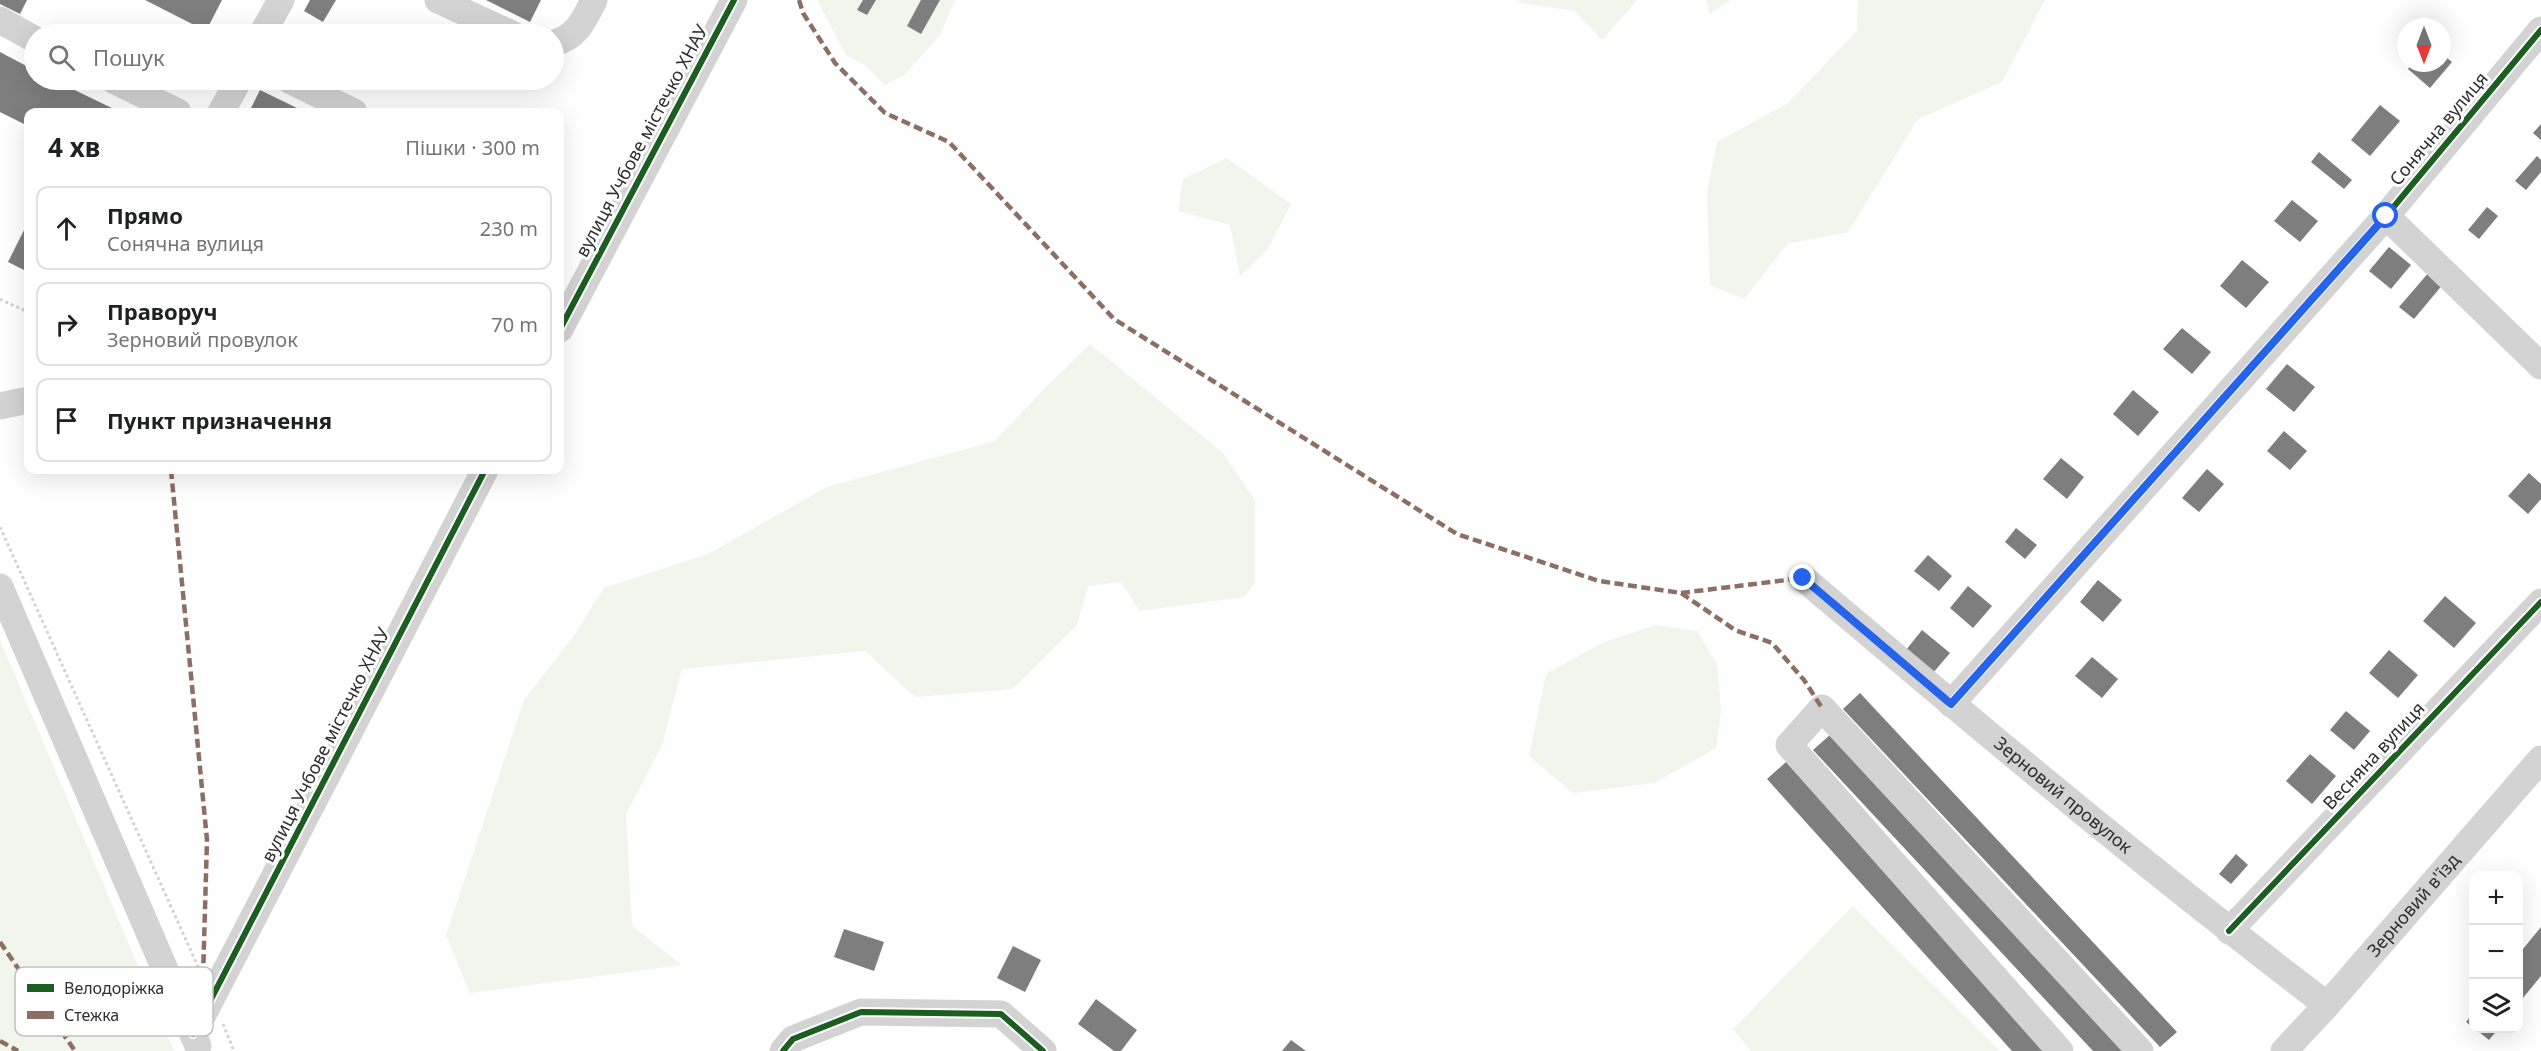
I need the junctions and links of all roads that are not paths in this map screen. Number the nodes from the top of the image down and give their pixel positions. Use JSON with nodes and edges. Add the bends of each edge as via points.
{"nodes":[{"id":1,"x":280,"y":0,"type":"edge"},
{"id":2,"x":438,"y":0,"type":"edge"},
{"id":3,"x":594,"y":0,"type":"edge"},
{"id":4,"x":734,"y":0,"type":"edge"},
{"id":5,"x":0,"y":20,"type":"edge"},
{"id":6,"x":267,"y":24,"type":"edge"},
{"id":7,"x":490,"y":24,"type":"edge"},
{"id":8,"x":2541,"y":30,"type":"edge"},
{"id":9,"x":24,"y":33,"type":"edge"},
{"id":10,"x":564,"y":40,"type":"edge"},
{"id":11,"x":133,"y":90,"type":"edge"},
{"id":12,"x":233,"y":90,"type":"edge"},
{"id":13,"x":309,"y":90,"type":"edge"},
{"id":14,"x":170,"y":108,"type":"edge"},
{"id":15,"x":223,"y":108,"type":"edge"},
{"id":16,"x":346,"y":108,"type":"edge"},
{"id":17,"x":2386,"y":216,"type":"junction"},
{"id":18,"x":564,"y":321,"type":"edge"},
{"id":19,"x":2541,"y":366,"type":"edge"},
{"id":20,"x":24,"y":401,"type":"edge"},
{"id":21,"x":0,"y":406,"type":"edge"},
{"id":22,"x":483,"y":474,"type":"edge"},
{"id":23,"x":1803,"y":578,"type":"dead end"},
{"id":24,"x":0,"y":587,"type":"edge"},
{"id":25,"x":2541,"y":602,"type":"edge"},
{"id":26,"x":1951,"y":704,"type":"junction"},
{"id":27,"x":2541,"y":759,"type":"edge"},
{"id":28,"x":2229,"y":931,"type":"junction"},
{"id":29,"x":163,"y":967,"type":"edge"},
{"id":30,"x":213,"y":995,"type":"edge"},
{"id":31,"x":2327,"y":1005,"type":"junction"},
{"id":32,"x":783,"y":1051,"type":"edge"},
{"id":33,"x":1043,"y":1051,"type":"edge"},
{"id":34,"x":2060,"y":1051,"type":"edge"},
{"id":35,"x":2140,"y":1051,"type":"edge"},
{"id":36,"x":2284,"y":1051,"type":"edge"}],
"edges":[{"from":1,"to":6,"type":"street"},
{"from":2,"to":7,"type":"street"},
{"from":3,"to":10,"type":"street","via":[[580,28]]},
{"from":4,"to":18,"type":"street","name":"вулиця Учбове містечко ХНАУ"},
{"from":5,"to":9,"type":"street"},
{"from":8,"to":17,"type":"street","name":"Сонячна вулиця"},
{"from":11,"to":14,"type":"street"},
{"from":12,"to":15,"type":"street"},
{"from":13,"to":16,"type":"street"},
{"from":17,"to":19,"type":"street"},
{"from":17,"to":26,"type":"street","name":"Сонячна вулиця"},
{"from":20,"to":21,"type":"street"},
{"from":22,"to":30,"type":"street","name":"вулиця Учбове містечко ХНАУ"},
{"from":23,"to":26,"type":"street","name":"Зерновий провулок"},
{"from":24,"to":29,"type":"street"},
{"from":25,"to":28,"type":"street","name":"Весняна вулиця"},
{"from":26,"to":28,"type":"street","name":"Зерновий провулок"},
{"from":27,"to":31,"type":"street","name":"Зерновий в'їзд"},
{"from":28,"to":31,"type":"street","name":"Зерновий провулок"},
{"from":31,"to":36,"type":"street","name":"Зерновий в'їзд"},
{"from":32,"to":33,"type":"street","via":[[793,1040],[861,1012],[1000,1014]]},
{"from":34,"to":35,"type":"street","via":[[1789,744],[1822,708]]}]}
